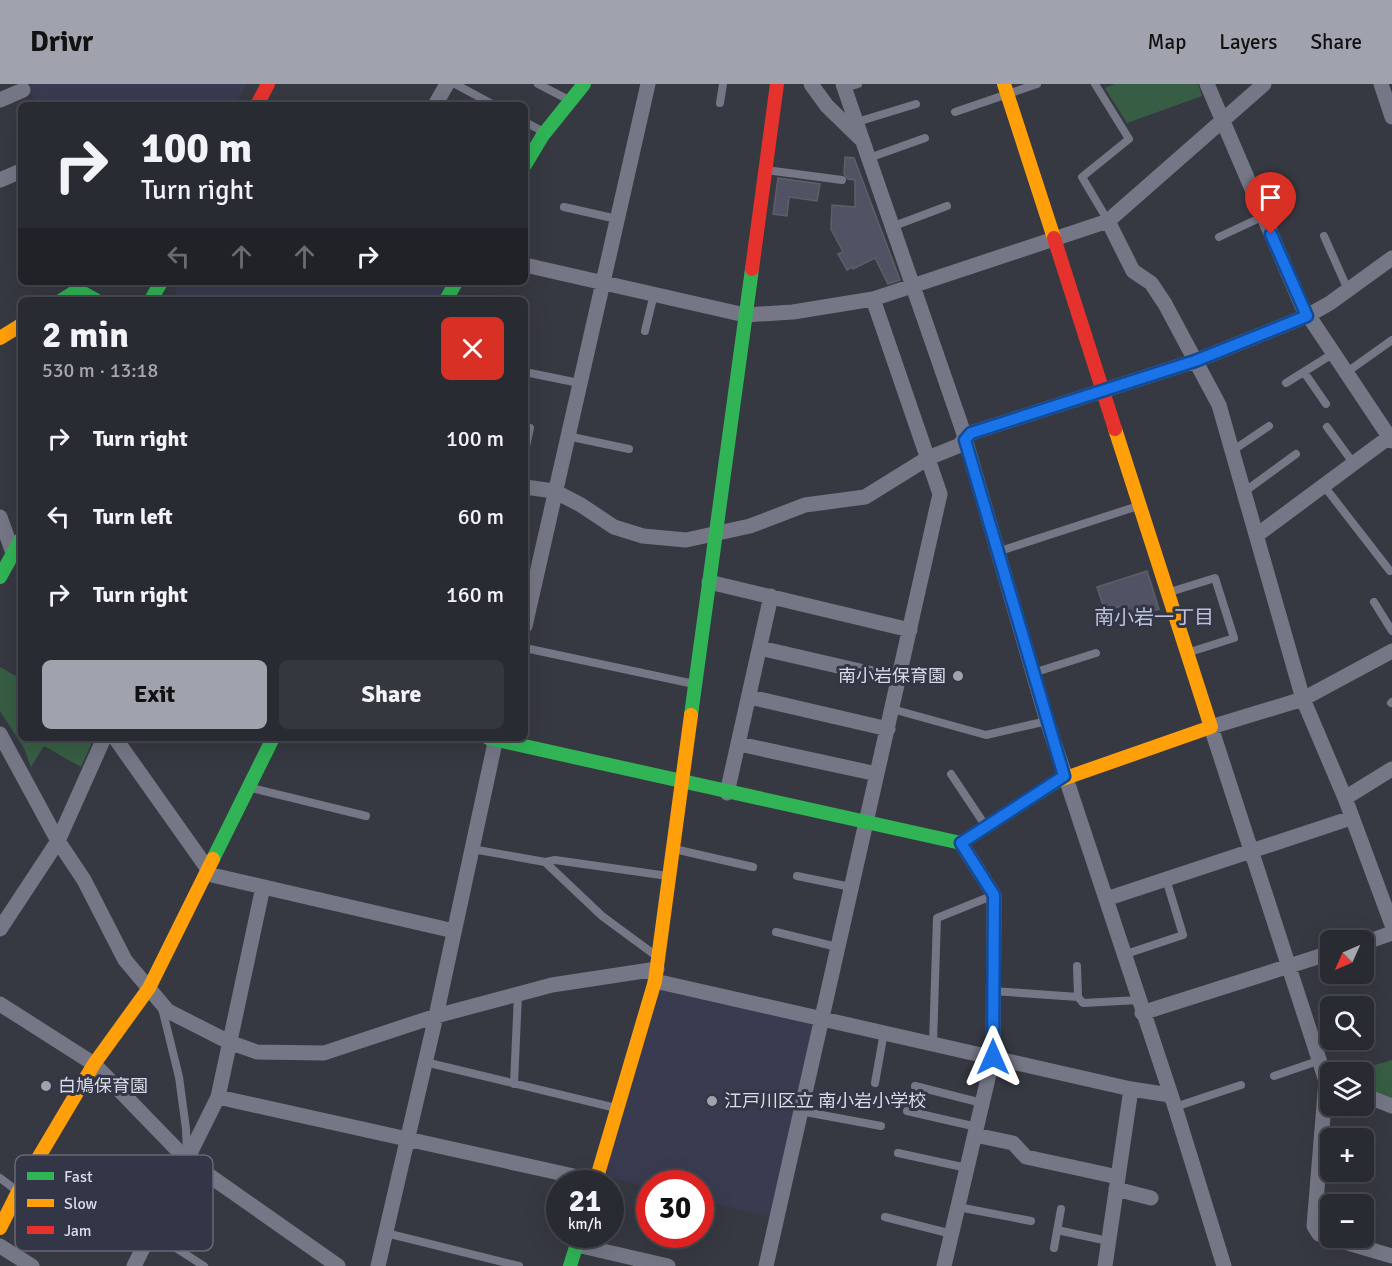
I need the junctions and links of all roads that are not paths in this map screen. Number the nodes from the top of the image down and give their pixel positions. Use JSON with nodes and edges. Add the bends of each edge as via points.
{"nodes":[{"id":1,"x":268,"y":84,"type":"edge"},
{"id":2,"x":447,"y":84,"type":"edge"},
{"id":3,"x":455,"y":84,"type":"edge"},
{"id":4,"x":538,"y":84,"type":"edge"},
{"id":5,"x":584,"y":84,"type":"edge"},
{"id":6,"x":648,"y":84,"type":"edge"},
{"id":7,"x":723,"y":84,"type":"edge"},
{"id":8,"x":777,"y":84,"type":"edge"},
{"id":9,"x":811,"y":84,"type":"edge"},
{"id":10,"x":1037,"y":84,"type":"edge"},
{"id":11,"x":1095,"y":84,"type":"edge"},
{"id":12,"x":1207,"y":84,"type":"edge"},
{"id":13,"x":1264,"y":84,"type":"edge"},
{"id":14,"x":848,"y":86,"type":"edge"},
{"id":15,"x":1005,"y":89,"type":"edge"},
{"id":16,"x":1386,"y":89,"type":"edge"},
{"id":17,"x":24,"y":93,"type":"edge"},
{"id":18,"x":0,"y":100,"type":"edge"},
{"id":19,"x":570,"y":101,"type":"junction"},
{"id":20,"x":259,"y":102,"type":"edge"},
{"id":21,"x":437,"y":102,"type":"edge"},
{"id":22,"x":488,"y":102,"type":"edge"},
{"id":23,"x":720,"y":104,"type":"dead end"},
{"id":24,"x":916,"y":104,"type":"dead end"},
{"id":25,"x":955,"y":112,"type":"dead end"},
{"id":26,"x":1392,"y":117,"type":"edge"},
{"id":27,"x":1223,"y":119,"type":"junction"},
{"id":28,"x":857,"y":123,"type":"junction"},
{"id":29,"x":528,"y":124,"type":"edge"},
{"id":30,"x":545,"y":133,"type":"junction"},
{"id":31,"x":925,"y":138,"type":"dead end"},
{"id":32,"x":864,"y":142,"type":"junction"},
{"id":33,"x":869,"y":158,"type":"junction"},
{"id":34,"x":528,"y":160,"type":"edge"},
{"id":35,"x":765,"y":170,"type":"junction"},
{"id":36,"x":18,"y":172,"type":"edge"},
{"id":37,"x":0,"y":180,"type":"edge"},
{"id":38,"x":842,"y":180,"type":"dead end"},
{"id":39,"x":947,"y":206,"type":"dead end"},
{"id":40,"x":564,"y":207,"type":"dead end"},
{"id":41,"x":1264,"y":216,"type":"junction"},
{"id":42,"x":617,"y":219,"type":"junction"},
{"id":43,"x":1108,"y":221,"type":"junction"},
{"id":44,"x":894,"y":226,"type":"junction"},
{"id":45,"x":1324,"y":236,"type":"dead end"},
{"id":46,"x":1219,"y":237,"type":"dead end"},
{"id":47,"x":1053,"y":241,"type":"junction"},
{"id":48,"x":1392,"y":258,"type":"edge"},
{"id":49,"x":528,"y":266,"type":"edge"},
{"id":50,"x":603,"y":281,"type":"junction"},
{"id":51,"x":913,"y":286,"type":"junction"},
{"id":52,"x":1348,"y":290,"type":"junction"},
{"id":53,"x":69,"y":292,"type":"edge"},
{"id":54,"x":654,"y":294,"type":"junction"},
{"id":55,"x":91,"y":297,"type":"edge"},
{"id":56,"x":873,"y":299,"type":"junction"},
{"id":57,"x":745,"y":315,"type":"junction"},
{"id":58,"x":1307,"y":316,"type":"junction"},
{"id":59,"x":18,"y":327,"type":"edge"},
{"id":60,"x":645,"y":331,"type":"dead end"},
{"id":61,"x":0,"y":338,"type":"edge"},
{"id":62,"x":1392,"y":340,"type":"edge"},
{"id":63,"x":1334,"y":353,"type":"junction"},
{"id":64,"x":1195,"y":361,"type":"junction"},
{"id":65,"x":1304,"y":372,"type":"junction"},
{"id":66,"x":1347,"y":372,"type":"junction"},
{"id":67,"x":528,"y":373,"type":"edge"},
{"id":68,"x":579,"y":383,"type":"junction"},
{"id":69,"x":1286,"y":383,"type":"dead end"},
{"id":70,"x":1101,"y":390,"type":"junction"},
{"id":71,"x":1326,"y":404,"type":"dead end"},
{"id":72,"x":1269,"y":426,"type":"dead end"},
{"id":73,"x":1327,"y":427,"type":"dead end"},
{"id":74,"x":530,"y":428,"type":"dead end"},
{"id":75,"x":567,"y":436,"type":"junction"},
{"id":76,"x":528,"y":437,"type":"edge"},
{"id":77,"x":1391,"y":438,"type":"edge"},
{"id":78,"x":965,"y":440,"type":"junction"},
{"id":79,"x":628,"y":449,"type":"dead end"},
{"id":80,"x":1232,"y":451,"type":"junction"},
{"id":81,"x":1296,"y":454,"type":"dead end"},
{"id":82,"x":928,"y":458,"type":"junction"},
{"id":83,"x":1354,"y":464,"type":"junction"},
{"id":84,"x":1324,"y":486,"type":"junction"},
{"id":85,"x":528,"y":488,"type":"edge"},
{"id":86,"x":554,"y":492,"type":"junction"},
{"id":87,"x":1244,"y":492,"type":"junction"},
{"id":88,"x":1138,"y":506,"type":"junction"},
{"id":89,"x":0,"y":517,"type":"edge"},
{"id":90,"x":716,"y":534,"type":"junction"},
{"id":91,"x":1257,"y":535,"type":"junction"},
{"id":92,"x":18,"y":547,"type":"edge"},
{"id":93,"x":997,"y":552,"type":"junction"},
{"id":94,"x":1390,"y":571,"type":"dead end"},
{"id":95,"x":0,"y":577,"type":"edge"},
{"id":96,"x":709,"y":582,"type":"junction"},
{"id":97,"x":530,"y":584,"type":"edge"},
{"id":98,"x":1166,"y":593,"type":"junction"},
{"id":99,"x":771,"y":596,"type":"junction"},
{"id":100,"x":528,"y":601,"type":"edge"},
{"id":101,"x":1374,"y":602,"type":"dead end"},
{"id":102,"x":910,"y":630,"type":"junction"},
{"id":103,"x":1392,"y":631,"type":"edge"},
{"id":104,"x":760,"y":648,"type":"junction"},
{"id":105,"x":528,"y":649,"type":"edge"},
{"id":106,"x":1392,"y":651,"type":"edge"},
{"id":107,"x":1096,"y":653,"type":"dead end"},
{"id":108,"x":1186,"y":653,"type":"junction"},
{"id":109,"x":1033,"y":673,"type":"junction"},
{"id":110,"x":899,"y":680,"type":"junction"},
{"id":111,"x":694,"y":685,"type":"junction"},
{"id":112,"x":750,"y":697,"type":"junction"},
{"id":113,"x":1303,"y":699,"type":"junction"},
{"id":114,"x":892,"y":709,"type":"junction"},
{"id":115,"x":1047,"y":721,"type":"junction"},
{"id":116,"x":1211,"y":728,"type":"junction"},
{"id":117,"x":888,"y":729,"type":"junction"},
{"id":118,"x":0,"y":734,"type":"edge"},
{"id":119,"x":103,"y":741,"type":"edge"},
{"id":120,"x":117,"y":741,"type":"edge"},
{"id":121,"x":272,"y":741,"type":"edge"},
{"id":122,"x":493,"y":741,"type":"edge"},
{"id":123,"x":502,"y":741,"type":"edge"},
{"id":124,"x":739,"y":744,"type":"junction"},
{"id":125,"x":1392,"y":769,"type":"edge"},
{"id":126,"x":877,"y":774,"type":"junction"},
{"id":127,"x":951,"y":774,"type":"dead end"},
{"id":128,"x":1064,"y":776,"type":"junction"},
{"id":129,"x":682,"y":783,"type":"junction"},
{"id":130,"x":249,"y":787,"type":"junction"},
{"id":131,"x":727,"y":793,"type":"junction"},
{"id":132,"x":1344,"y":798,"type":"junction"},
{"id":133,"x":366,"y":816,"type":"dead end"},
{"id":134,"x":1351,"y":818,"type":"junction"},
{"id":135,"x":867,"y":823,"type":"junction"},
{"id":136,"x":987,"y":827,"type":"junction"},
{"id":137,"x":58,"y":841,"type":"junction"},
{"id":138,"x":961,"y":843,"type":"junction"},
{"id":139,"x":472,"y":849,"type":"junction"},
{"id":140,"x":673,"y":849,"type":"junction"},
{"id":141,"x":1251,"y":851,"type":"junction"},
{"id":142,"x":545,"y":862,"type":"junction"},
{"id":143,"x":753,"y":867,"type":"dead end"},
{"id":144,"x":207,"y":868,"type":"junction"},
{"id":145,"x":797,"y":876,"type":"dead end"},
{"id":146,"x":669,"y":877,"type":"junction"},
{"id":147,"x":1166,"y":879,"type":"junction"},
{"id":148,"x":263,"y":887,"type":"junction"},
{"id":149,"x":851,"y":887,"type":"junction"},
{"id":150,"x":994,"y":895,"type":"junction"},
{"id":151,"x":1106,"y":899,"type":"junction"},
{"id":152,"x":1392,"y":925,"type":"edge"},
{"id":153,"x":0,"y":929,"type":"edge"},
{"id":154,"x":454,"y":931,"type":"junction"},
{"id":155,"x":776,"y":932,"type":"dead end"},
{"id":156,"x":1392,"y":933,"type":"edge"},
{"id":157,"x":1374,"y":939,"type":"edge"},
{"id":158,"x":837,"y":947,"type":"junction"},
{"id":159,"x":1123,"y":955,"type":"junction"},
{"id":160,"x":1320,"y":956,"type":"edge"},
{"id":161,"x":1077,"y":966,"type":"dead end"},
{"id":162,"x":1288,"y":967,"type":"junction"},
{"id":163,"x":657,"y":969,"type":"junction"},
{"id":164,"x":149,"y":988,"type":"junction"},
{"id":165,"x":993,"y":991,"type":"junction"},
{"id":166,"x":518,"y":994,"type":"junction"},
{"id":167,"x":1078,"y":997,"type":"junction"},
{"id":168,"x":162,"y":1003,"type":"junction"},
{"id":169,"x":0,"y":1004,"type":"edge"},
{"id":170,"x":1140,"y":1007,"type":"junction"},
{"id":171,"x":436,"y":1016,"type":"junction"},
{"id":172,"x":821,"y":1017,"type":"junction"},
{"id":173,"x":884,"y":1032,"type":"junction"},
{"id":174,"x":229,"y":1042,"type":"junction"},
{"id":175,"x":933,"y":1043,"type":"junction"},
{"id":176,"x":993,"y":1057,"type":"junction"},
{"id":177,"x":1318,"y":1060,"type":"junction"},
{"id":178,"x":425,"y":1062,"type":"junction"},
{"id":179,"x":94,"y":1064,"type":"junction"},
{"id":180,"x":1320,"y":1064,"type":"edge"},
{"id":181,"x":1274,"y":1076,"type":"dead end"},
{"id":182,"x":875,"y":1083,"type":"dead end"},
{"id":183,"x":514,"y":1084,"type":"junction"},
{"id":184,"x":1241,"y":1085,"type":"dead end"},
{"id":185,"x":915,"y":1086,"type":"dead end"},
{"id":186,"x":1131,"y":1089,"type":"junction"},
{"id":187,"x":218,"y":1097,"type":"junction"},
{"id":188,"x":1374,"y":1099,"type":"edge"},
{"id":189,"x":1173,"y":1101,"type":"junction"},
{"id":190,"x":982,"y":1103,"type":"junction"},
{"id":191,"x":1392,"y":1106,"type":"edge"},
{"id":192,"x":618,"y":1108,"type":"junction"},
{"id":193,"x":800,"y":1111,"type":"junction"},
{"id":194,"x":907,"y":1111,"type":"dead end"},
{"id":195,"x":1325,"y":1116,"type":"edge"},
{"id":196,"x":881,"y":1126,"type":"dead end"},
{"id":197,"x":976,"y":1131,"type":"junction"},
{"id":198,"x":406,"y":1138,"type":"junction"},
{"id":199,"x":898,"y":1153,"type":"dead end"},
{"id":200,"x":40,"y":1155,"type":"edge"},
{"id":201,"x":182,"y":1155,"type":"edge"},
{"id":202,"x":187,"y":1155,"type":"edge"},
{"id":203,"x":189,"y":1155,"type":"edge"},
{"id":204,"x":967,"y":1168,"type":"junction"},
{"id":205,"x":546,"y":1170,"type":"edge"},
{"id":206,"x":600,"y":1170,"type":"edge"},
{"id":207,"x":0,"y":1178,"type":"edge"},
{"id":208,"x":213,"y":1178,"type":"edge"},
{"id":209,"x":1117,"y":1183,"type":"junction"},
{"id":210,"x":15,"y":1190,"type":"edge"},
{"id":211,"x":15,"y":1198,"type":"edge"},
{"id":212,"x":1151,"y":1198,"type":"dead end"},
{"id":213,"x":958,"y":1207,"type":"junction"},
{"id":214,"x":1061,"y":1209,"type":"dead end"},
{"id":215,"x":885,"y":1217,"type":"dead end"},
{"id":216,"x":1031,"y":1221,"type":"dead end"},
{"id":217,"x":0,"y":1228,"type":"edge"},
{"id":218,"x":1057,"y":1230,"type":"junction"},
{"id":219,"x":386,"y":1233,"type":"junction"},
{"id":220,"x":952,"y":1234,"type":"junction"},
{"id":221,"x":1320,"y":1234,"type":"edge"},
{"id":222,"x":1108,"y":1241,"type":"junction"},
{"id":223,"x":0,"y":1246,"type":"edge"},
{"id":224,"x":576,"y":1248,"type":"edge"},
{"id":225,"x":606,"y":1248,"type":"edge"},
{"id":226,"x":1054,"y":1248,"type":"dead end"},
{"id":227,"x":1365,"y":1248,"type":"edge"},
{"id":228,"x":142,"y":1251,"type":"edge"},
{"id":229,"x":181,"y":1251,"type":"edge"},
{"id":230,"x":1392,"y":1257,"type":"edge"},
{"id":231,"x":32,"y":1266,"type":"edge"},
{"id":232,"x":134,"y":1266,"type":"edge"},
{"id":233,"x":204,"y":1266,"type":"edge"},
{"id":234,"x":338,"y":1266,"type":"edge"},
{"id":235,"x":378,"y":1266,"type":"edge"},
{"id":236,"x":519,"y":1266,"type":"edge"},
{"id":237,"x":570,"y":1266,"type":"edge"},
{"id":238,"x":668,"y":1266,"type":"edge"},
{"id":239,"x":766,"y":1266,"type":"edge"},
{"id":240,"x":944,"y":1266,"type":"edge"},
{"id":241,"x":1105,"y":1266,"type":"edge"},
{"id":242,"x":1224,"y":1266,"type":"edge"}],
"edges":[{"from":1,"to":20,"type":"street"},
{"from":2,"to":21,"type":"street"},
{"from":3,"to":22,"type":"lane"},
{"from":4,"to":19,"type":"lane"},
{"from":5,"to":19,"type":"street"},
{"from":6,"to":42,"type":"street"},
{"from":7,"to":23,"type":"lane"},
{"from":8,"to":35,"type":"street"},
{"from":9,"to":32,"type":"street","via":[[827,106]]},
{"from":10,"to":15,"type":"lane"},
{"from":11,"to":43,"type":"lane","via":[[1129,138],[1082,177]]},
{"from":12,"to":27,"type":"street"},
{"from":13,"to":27,"type":"street"},
{"from":14,"to":28,"type":"street"},
{"from":15,"to":25,"type":"lane"},
{"from":15,"to":47,"type":"street"},
{"from":16,"to":26,"type":"street"},
{"from":17,"to":18,"type":"street"},
{"from":19,"to":30,"type":"street"},
{"from":24,"to":28,"type":"lane"},
{"from":27,"to":41,"type":"street"},
{"from":27,"to":43,"type":"street"},
{"from":28,"to":32,"type":"street"},
{"from":29,"to":30,"type":"lane"},
{"from":30,"to":34,"type":"street"},
{"from":31,"to":33,"type":"lane"},
{"from":32,"to":33,"type":"street"},
{"from":33,"to":44,"type":"street"},
{"from":35,"to":38,"type":"lane"},
{"from":35,"to":57,"type":"street"},
{"from":36,"to":37,"type":"street"},
{"from":39,"to":44,"type":"lane"},
{"from":40,"to":42,"type":"lane"},
{"from":41,"to":46,"type":"lane"},
{"from":41,"to":58,"type":"street"},
{"from":42,"to":50,"type":"street"},
{"from":43,"to":47,"type":"street"},
{"from":43,"to":64,"type":"street","via":[[1133,271],[1151,283]]},
{"from":44,"to":51,"type":"street"},
{"from":45,"to":52,"type":"lane"},
{"from":47,"to":51,"type":"street"},
{"from":47,"to":70,"type":"street"},
{"from":48,"to":52,"type":"street"},
{"from":49,"to":50,"type":"street"},
{"from":50,"to":54,"type":"street"},
{"from":50,"to":68,"type":"street"},
{"from":51,"to":56,"type":"street"},
{"from":51,"to":78,"type":"street"},
{"from":52,"to":58,"type":"street"},
{"from":53,"to":55,"type":"street","via":[[78,290]]},
{"from":54,"to":57,"type":"street"},
{"from":54,"to":60,"type":"lane"},
{"from":56,"to":57,"type":"street"},
{"from":56,"to":82,"type":"street"},
{"from":57,"to":90,"type":"street"},
{"from":58,"to":63,"type":"street"},
{"from":58,"to":64,"type":"street"},
{"from":59,"to":61,"type":"street"},
{"from":62,"to":66,"type":"lane"},
{"from":63,"to":65,"type":"lane"},
{"from":63,"to":66,"type":"street"},
{"from":64,"to":70,"type":"street"},
{"from":64,"to":80,"type":"street","via":[[1219,405]]},
{"from":65,"to":69,"type":"lane"},
{"from":65,"to":71,"type":"lane"},
{"from":66,"to":77,"type":"street"},
{"from":67,"to":68,"type":"lane"},
{"from":68,"to":75,"type":"street"},
{"from":70,"to":78,"type":"street","via":[[971,433]]},
{"from":70,"to":88,"type":"street"},
{"from":72,"to":80,"type":"lane"},
{"from":73,"to":83,"type":"lane"},
{"from":74,"to":76,"type":"lane"},
{"from":75,"to":79,"type":"lane"},
{"from":75,"to":86,"type":"street"},
{"from":77,"to":83,"type":"street"},
{"from":78,"to":82,"type":"street"},
{"from":78,"to":93,"type":"street"},
{"from":80,"to":87,"type":"street"},
{"from":81,"to":87,"type":"lane"},
{"from":82,"to":90,"type":"street","via":[[865,497],[805,505]]},
{"from":82,"to":102,"type":"street","via":[[940,494]]},
{"from":83,"to":84,"type":"street"},
{"from":84,"to":91,"type":"street"},
{"from":84,"to":94,"type":"lane"},
{"from":85,"to":86,"type":"street"},
{"from":86,"to":90,"type":"street","via":[[614,527],[643,536],[686,540]]},
{"from":86,"to":97,"type":"street"},
{"from":87,"to":91,"type":"street"},
{"from":88,"to":93,"type":"lane"},
{"from":88,"to":98,"type":"street"},
{"from":89,"to":92,"type":"street"},
{"from":90,"to":96,"type":"street"},
{"from":91,"to":113,"type":"street"},
{"from":92,"to":95,"type":"street"},
{"from":93,"to":109,"type":"street"},
{"from":96,"to":99,"type":"street"},
{"from":96,"to":111,"type":"street"},
{"from":97,"to":100,"type":"street"},
{"from":98,"to":108,"type":"street"},
{"from":98,"to":108,"type":"lane","via":[[1215,578],[1234,638]]},
{"from":99,"to":102,"type":"street"},
{"from":99,"to":104,"type":"street"},
{"from":101,"to":103,"type":"lane"},
{"from":102,"to":110,"type":"street"},
{"from":104,"to":110,"type":"street"},
{"from":104,"to":112,"type":"street"},
{"from":105,"to":111,"type":"lane"},
{"from":106,"to":113,"type":"street"},
{"from":107,"to":109,"type":"lane"},
{"from":108,"to":116,"type":"street"},
{"from":109,"to":115,"type":"street"},
{"from":110,"to":114,"type":"street"},
{"from":111,"to":129,"type":"street"},
{"from":112,"to":117,"type":"street"},
{"from":112,"to":124,"type":"street"},
{"from":113,"to":116,"type":"street"},
{"from":113,"to":132,"type":"street"},
{"from":114,"to":115,"type":"lane","via":[[986,735]]},
{"from":114,"to":117,"type":"street"},
{"from":115,"to":128,"type":"street"},
{"from":116,"to":128,"type":"street"},
{"from":116,"to":141,"type":"street"},
{"from":117,"to":126,"type":"street"},
{"from":118,"to":137,"type":"street"},
{"from":119,"to":137,"type":"street"},
{"from":120,"to":144,"type":"street"},
{"from":121,"to":130,"type":"street"},
{"from":122,"to":139,"type":"street"},
{"from":123,"to":129,"type":"street"},
{"from":124,"to":126,"type":"street"},
{"from":124,"to":131,"type":"street"},
{"from":125,"to":132,"type":"street"},
{"from":126,"to":135,"type":"street"},
{"from":127,"to":136,"type":"lane"},
{"from":128,"to":136,"type":"street"},
{"from":128,"to":151,"type":"street"},
{"from":129,"to":131,"type":"street"},
{"from":129,"to":140,"type":"street"},
{"from":130,"to":133,"type":"lane"},
{"from":130,"to":144,"type":"street"},
{"from":131,"to":135,"type":"street"},
{"from":132,"to":134,"type":"street"},
{"from":134,"to":141,"type":"street"},
{"from":134,"to":152,"type":"street"},
{"from":135,"to":138,"type":"street"},
{"from":135,"to":149,"type":"street"},
{"from":136,"to":138,"type":"street"},
{"from":137,"to":153,"type":"street"},
{"from":137,"to":164,"type":"street","via":[[84,880],[125,960]]},
{"from":138,"to":150,"type":"street"},
{"from":139,"to":142,"type":"lane"},
{"from":139,"to":154,"type":"street"},
{"from":140,"to":143,"type":"lane"},
{"from":140,"to":146,"type":"street"},
{"from":141,"to":147,"type":"street"},
{"from":141,"to":162,"type":"street"},
{"from":142,"to":146,"type":"lane","via":[[555,860]]},
{"from":142,"to":163,"type":"lane","via":[[602,916],[633,937]]},
{"from":144,"to":148,"type":"street","via":[[212,875]]},
{"from":144,"to":164,"type":"street"},
{"from":145,"to":149,"type":"lane"},
{"from":146,"to":163,"type":"street"},
{"from":147,"to":151,"type":"street"},
{"from":147,"to":159,"type":"lane","via":[[1183,935]]},
{"from":148,"to":154,"type":"street"},
{"from":148,"to":174,"type":"street"},
{"from":149,"to":158,"type":"street"},
{"from":150,"to":165,"type":"street"},
{"from":150,"to":175,"type":"lane","via":[[937,918]]},
{"from":151,"to":159,"type":"street"},
{"from":154,"to":171,"type":"street"},
{"from":155,"to":158,"type":"lane"},
{"from":156,"to":157,"type":"street"},
{"from":158,"to":172,"type":"street"},
{"from":159,"to":170,"type":"street"},
{"from":160,"to":162,"type":"street"},
{"from":161,"to":167,"type":"lane"},
{"from":162,"to":170,"type":"street"},
{"from":162,"to":177,"type":"street"},
{"from":163,"to":166,"type":"street"},
{"from":163,"to":172,"type":"street"},
{"from":163,"to":192,"type":"street"},
{"from":164,"to":168,"type":"street"},
{"from":164,"to":179,"type":"street"},
{"from":165,"to":167,"type":"lane"},
{"from":165,"to":176,"type":"street"},
{"from":166,"to":171,"type":"street"},
{"from":166,"to":183,"type":"lane"},
{"from":167,"to":170,"type":"lane","via":[[1083,1003]]},
{"from":168,"to":174,"type":"street","via":[[168,1011]]},
{"from":168,"to":202,"type":"lane","via":[[179,1077]]},
{"from":169,"to":179,"type":"street"},
{"from":170,"to":189,"type":"street"},
{"from":171,"to":174,"type":"street","via":[[324,1053],[257,1052]]},
{"from":171,"to":178,"type":"street"},
{"from":172,"to":173,"type":"street"},
{"from":172,"to":193,"type":"street"},
{"from":173,"to":175,"type":"street"},
{"from":173,"to":182,"type":"lane"},
{"from":174,"to":187,"type":"street"},
{"from":175,"to":176,"type":"street"},
{"from":176,"to":186,"type":"street"},
{"from":176,"to":190,"type":"street"},
{"from":177,"to":180,"type":"street"},
{"from":177,"to":181,"type":"lane"},
{"from":178,"to":183,"type":"lane"},
{"from":178,"to":198,"type":"street"},
{"from":179,"to":200,"type":"street"},
{"from":179,"to":201,"type":"street"},
{"from":183,"to":192,"type":"lane"},
{"from":184,"to":189,"type":"lane"},
{"from":185,"to":190,"type":"lane"},
{"from":186,"to":189,"type":"street"},
{"from":186,"to":209,"type":"street"},
{"from":187,"to":198,"type":"street"},
{"from":187,"to":203,"type":"street"},
{"from":188,"to":191,"type":"street"},
{"from":189,"to":242,"type":"street"},
{"from":190,"to":197,"type":"street"},
{"from":192,"to":206,"type":"street"},
{"from":193,"to":196,"type":"lane"},
{"from":193,"to":239,"type":"street"},
{"from":194,"to":197,"type":"lane"},
{"from":195,"to":221,"type":"street","via":[[1314,1226]]},
{"from":197,"to":204,"type":"street"},
{"from":197,"to":209,"type":"street","via":[[1013,1143],[1026,1157]]},
{"from":198,"to":205,"type":"street"},
{"from":198,"to":219,"type":"street"},
{"from":199,"to":204,"type":"lane"},
{"from":204,"to":213,"type":"street"},
{"from":207,"to":210,"type":"lane"},
{"from":208,"to":234,"type":"street"},
{"from":209,"to":212,"type":"street"},
{"from":209,"to":222,"type":"street"},
{"from":211,"to":217,"type":"street"},
{"from":213,"to":216,"type":"lane"},
{"from":213,"to":220,"type":"street"},
{"from":214,"to":218,"type":"lane"},
{"from":215,"to":220,"type":"lane"},
{"from":218,"to":222,"type":"lane"},
{"from":218,"to":226,"type":"lane"},
{"from":219,"to":235,"type":"street"},
{"from":219,"to":236,"type":"lane"},
{"from":220,"to":240,"type":"street"},
{"from":222,"to":241,"type":"street"},
{"from":223,"to":231,"type":"street"},
{"from":224,"to":237,"type":"street"},
{"from":225,"to":238,"type":"street"},
{"from":227,"to":230,"type":"street"},
{"from":228,"to":232,"type":"street"},
{"from":229,"to":233,"type":"lane"}]}
